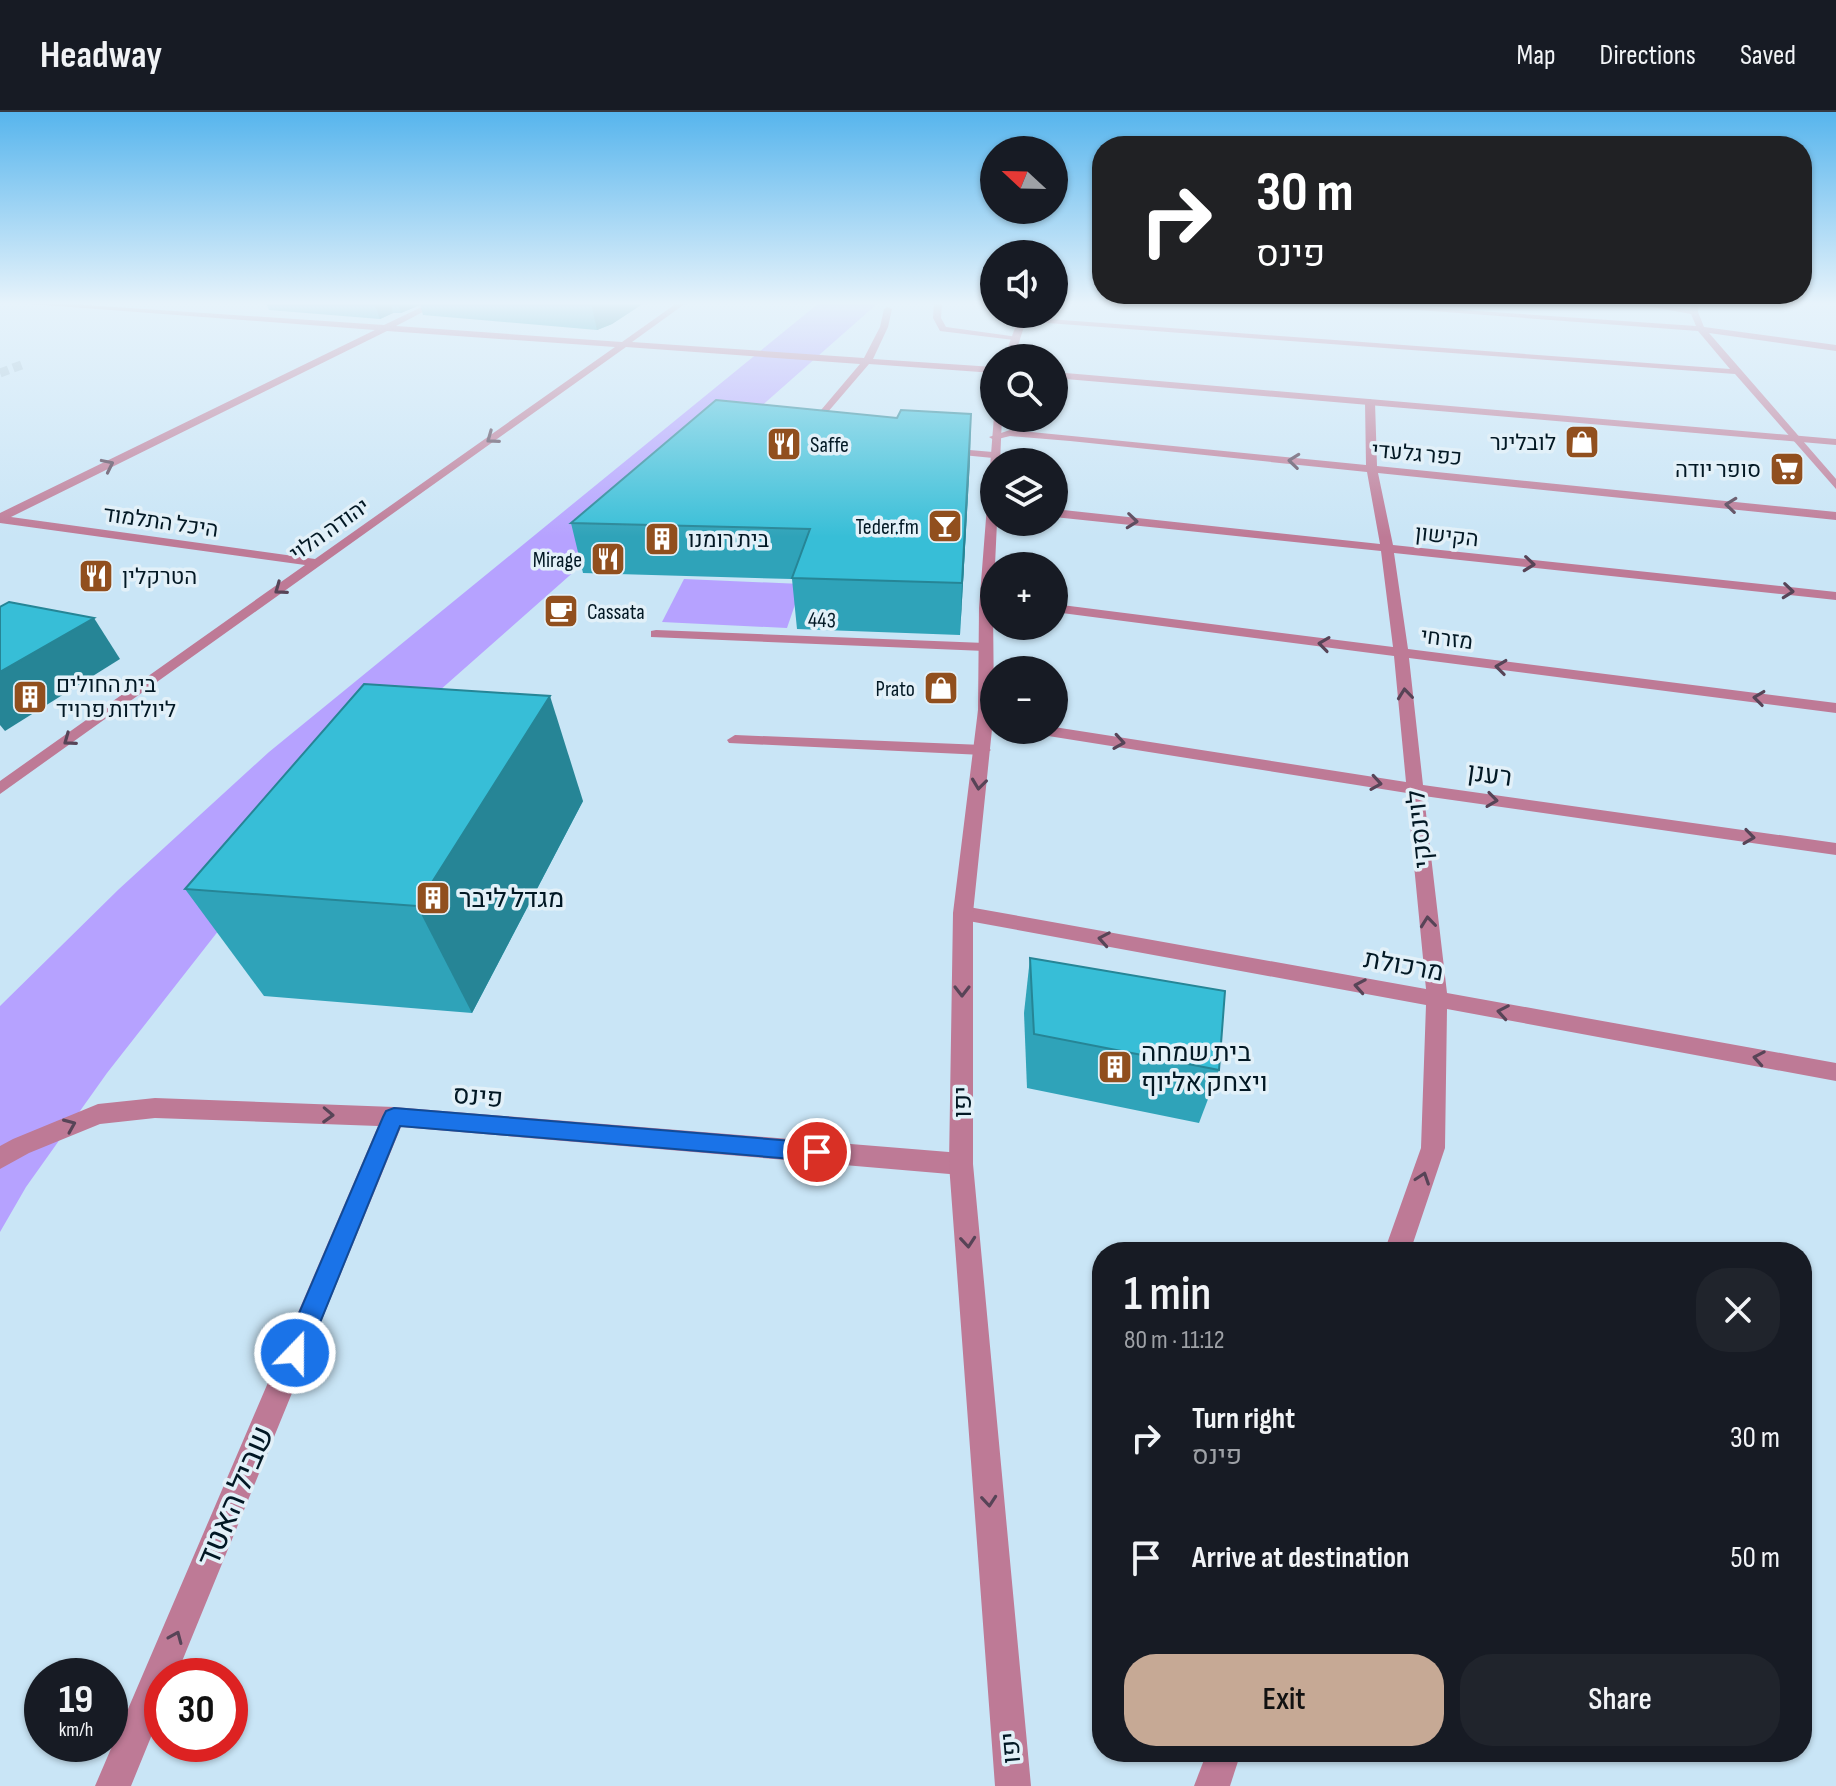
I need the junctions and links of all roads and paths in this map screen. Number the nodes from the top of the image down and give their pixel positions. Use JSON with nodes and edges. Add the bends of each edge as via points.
{"nodes":[{"id":1,"x":279,"y":381,"type":"edge"},
{"id":2,"x":571,"y":381,"type":"edge"},
{"id":3,"x":850,"y":381,"type":"edge"},
{"id":4,"x":1126,"y":381,"type":"edge"},
{"id":5,"x":1747,"y":381,"type":"edge"},
{"id":6,"x":1370,"y":402,"type":"junction"},
{"id":7,"x":995,"y":432,"type":"edge"},
{"id":8,"x":994,"y":437,"type":"junction"},
{"id":9,"x":1796,"y":438,"type":"junction"},
{"id":10,"x":815,"y":440,"type":"edge"},
{"id":11,"x":1836,"y":442,"type":"edge"},
{"id":12,"x":993,"y":448,"type":"edge"},
{"id":13,"x":938,"y":451,"type":"edge"},
{"id":14,"x":980,"y":454,"type":"edge"},
{"id":15,"x":1372,"y":469,"type":"junction"},
{"id":16,"x":1836,"y":486,"type":"edge"},
{"id":17,"x":1068,"y":515,"type":"edge"},
{"id":18,"x":1836,"y":516,"type":"edge"},
{"id":19,"x":0,"y":518,"type":"edge"},
{"id":20,"x":1387,"y":549,"type":"junction"},
{"id":21,"x":317,"y":563,"type":"junction"},
{"id":22,"x":1836,"y":596,"type":"edge"},
{"id":23,"x":1068,"y":610,"type":"edge"},
{"id":24,"x":656,"y":634,"type":"dead end"},
{"id":25,"x":986,"y":640,"type":"edge"},
{"id":26,"x":985,"y":647,"type":"junction"},
{"id":27,"x":1401,"y":654,"type":"junction"},
{"id":28,"x":986,"y":656,"type":"edge"},
{"id":29,"x":1836,"y":708,"type":"edge"},
{"id":30,"x":1068,"y":734,"type":"edge"},
{"id":31,"x":735,"y":740,"type":"dead end"},
{"id":32,"x":984,"y":744,"type":"edge"},
{"id":33,"x":983,"y":750,"type":"junction"},
{"id":34,"x":0,"y":789,"type":"edge"},
{"id":35,"x":1415,"y":789,"type":"junction"},
{"id":36,"x":1836,"y":849,"type":"edge"},
{"id":37,"x":963,"y":913,"type":"junction"},
{"id":38,"x":1437,"y":999,"type":"junction"},
{"id":39,"x":1836,"y":1072,"type":"edge"},
{"id":40,"x":394,"y":1117,"type":"junction"},
{"id":41,"x":0,"y":1159,"type":"edge"},
{"id":42,"x":961,"y":1164,"type":"junction"},
{"id":43,"x":1400,"y":1242,"type":"edge"},
{"id":44,"x":1220,"y":1762,"type":"edge"},
{"id":45,"x":113,"y":1786,"type":"edge"},
{"id":46,"x":1013,"y":1786,"type":"edge"},
{"id":47,"x":1212,"y":1786,"type":"edge"}],
"edges":[{"from":19,"to":1,"type":"street","one_way":true},
{"from":2,"to":21,"type":"street","name":"יהודה הלוי","one_way":true},
{"from":3,"to":10,"type":"street","via":[[801,439]]},
{"from":4,"to":6,"type":"street"},
{"from":5,"to":9,"type":"street"},
{"from":6,"to":9,"type":"street"},
{"from":6,"to":15,"type":"street","name":"לוינסקי"},
{"from":7,"to":8,"type":"street","name":"יפו"},
{"from":8,"to":12,"type":"street","name":"יפו"},
{"from":15,"to":8,"type":"street","name":"כפר גלעדי","one_way":true,"via":[[1023,434]]},
{"from":9,"to":11,"type":"street"},
{"from":9,"to":16,"type":"street"},
{"from":13,"to":14,"type":"street"},
{"from":18,"to":15,"type":"street","name":"כפר גלעדי","one_way":true},
{"from":15,"to":20,"type":"street","name":"לוינסקי"},
{"from":17,"to":20,"type":"street","name":"הקישון","one_way":true},
{"from":19,"to":21,"type":"street","name":"היכל התלמוד"},
{"from":20,"to":22,"type":"street","name":"הקישון","one_way":true},
{"from":20,"to":27,"type":"street","name":"לוינסקי"},
{"from":21,"to":34,"type":"street","name":"יהודה הלוי","one_way":true},
{"from":27,"to":23,"type":"street","name":"מזרחי","one_way":true},
{"from":24,"to":26,"type":"street","name":"443"},
{"from":25,"to":26,"type":"street","name":"יפו"},
{"from":26,"to":28,"type":"street","name":"יפו"},
{"from":29,"to":27,"type":"street","name":"מזרחי","one_way":true},
{"from":35,"to":27,"type":"street","name":"לוינסקי","one_way":true},
{"from":30,"to":35,"type":"street","name":"רענן","one_way":true},
{"from":31,"to":33,"type":"street"},
{"from":32,"to":33,"type":"street","name":"יפו"},
{"from":33,"to":37,"type":"street","name":"יפו","one_way":true},
{"from":35,"to":36,"type":"street","name":"רענן","one_way":true},
{"from":38,"to":35,"type":"street","name":"לוינסקי","one_way":true},
{"from":38,"to":37,"type":"street","name":"מרכולת","one_way":true},
{"from":37,"to":42,"type":"street","name":"יפו","one_way":true},
{"from":39,"to":38,"type":"street","name":"מרכולת","one_way":true},
{"from":43,"to":38,"type":"street","name":"לוינסקי","one_way":true,"via":[[1433,1148]]},
{"from":41,"to":40,"type":"street","name":"פינס","one_way":true,"via":[[98,1114],[155,1108]]},
{"from":40,"to":42,"type":"street","name":"פינס"},
{"from":45,"to":40,"type":"street","name":"שביל האטד","one_way":true},
{"from":42,"to":46,"type":"street","name":"יפו","one_way":true},
{"from":44,"to":47,"type":"street"}]}
